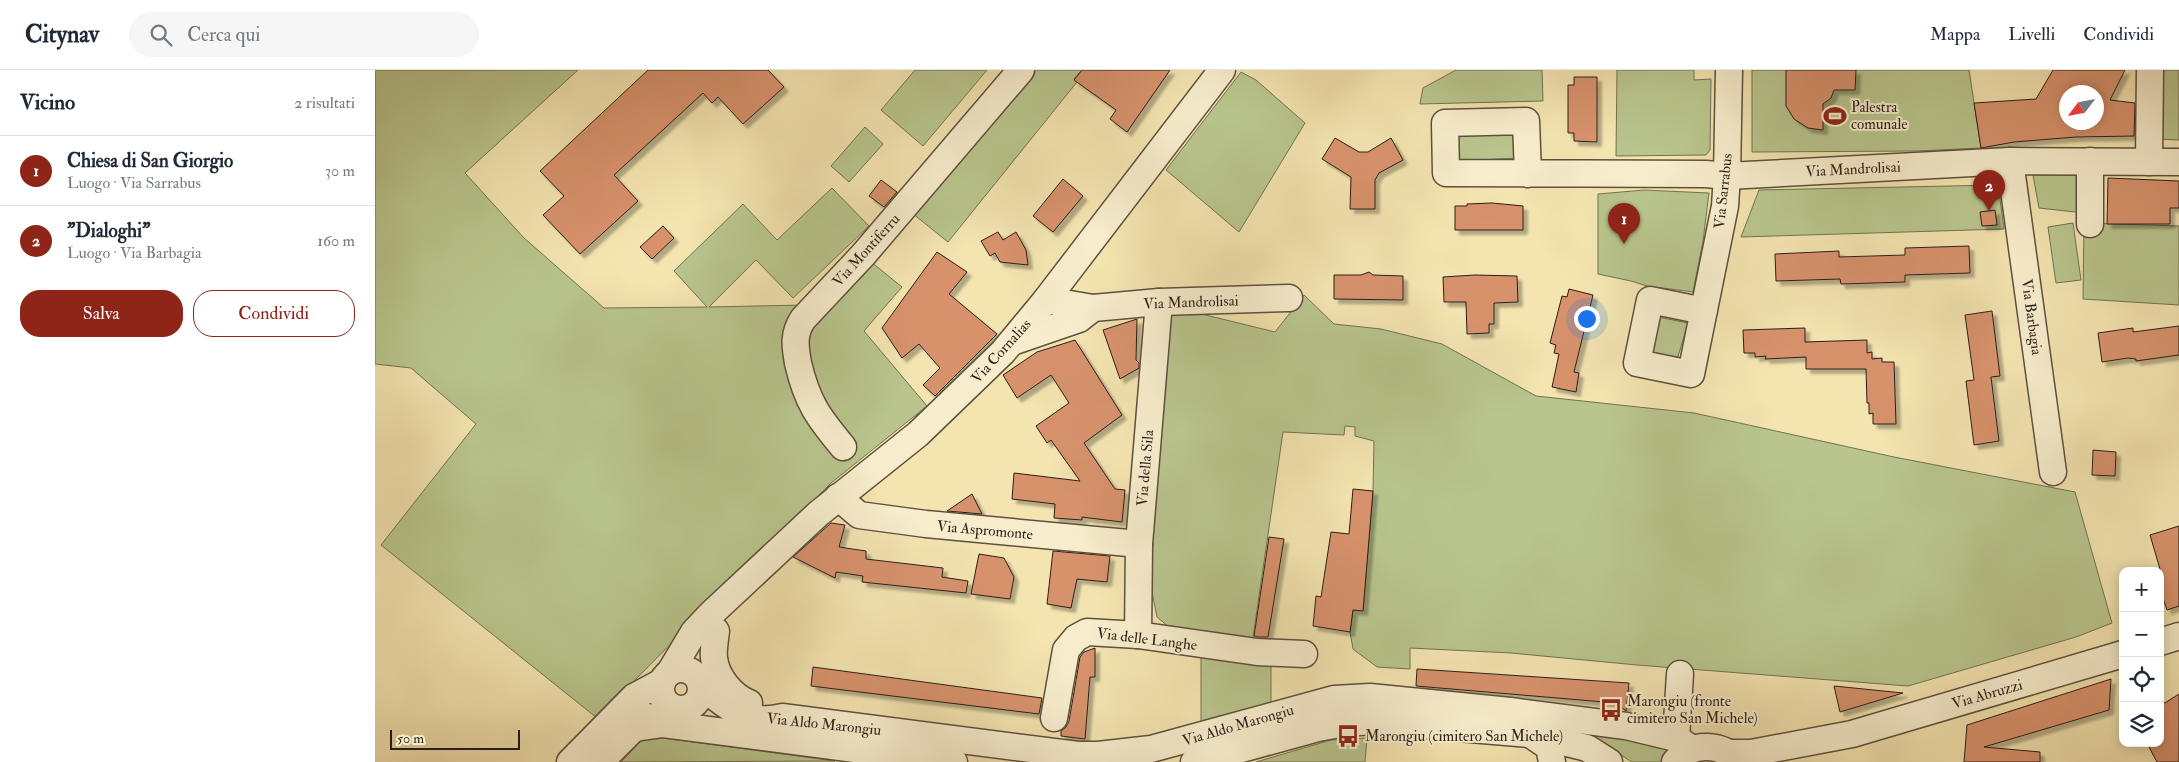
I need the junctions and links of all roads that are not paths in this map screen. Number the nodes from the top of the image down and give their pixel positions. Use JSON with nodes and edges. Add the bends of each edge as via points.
{"nodes":[{"id":1,"x":1021,"y":70,"type":"edge"},
{"id":2,"x":1222,"y":70,"type":"edge"},
{"id":3,"x":1729,"y":70,"type":"edge"},
{"id":4,"x":2150,"y":70,"type":"edge"},
{"id":5,"x":2010,"y":161,"type":"junction"},
{"id":6,"x":2090,"y":162,"type":"junction"},
{"id":7,"x":2149,"y":162,"type":"junction"},
{"id":8,"x":2179,"y":162,"type":"edge"},
{"id":9,"x":1528,"y":174,"type":"dead end"},
{"id":10,"x":1727,"y":176,"type":"junction"},
{"id":11,"x":2090,"y":224,"type":"dead end"},
{"id":12,"x":1289,"y":298,"type":"dead end"},
{"id":13,"x":1046,"y":300,"type":"junction"},
{"id":14,"x":1159,"y":302,"type":"junction"},
{"id":15,"x":1093,"y":308,"type":"junction"},
{"id":16,"x":1703,"y":311,"type":"dead end"},
{"id":17,"x":1011,"y":342,"type":"junction"},
{"id":18,"x":843,"y":447,"type":"dead end"},
{"id":19,"x":2053,"y":472,"type":"dead end"},
{"id":20,"x":838,"y":498,"type":"junction"},
{"id":21,"x":1139,"y":544,"type":"junction"},
{"id":22,"x":705,"y":631,"type":"junction"},
{"id":23,"x":1137,"y":635,"type":"junction"},
{"id":24,"x":2179,"y":636,"type":"edge"},
{"id":25,"x":2164,"y":641,"type":"edge"},
{"id":26,"x":1304,"y":654,"type":"dead end"},
{"id":27,"x":2119,"y":655,"type":"edge"},
{"id":28,"x":1680,"y":674,"type":"dead end"},
{"id":29,"x":666,"y":677,"type":"junction"},
{"id":30,"x":700,"y":682,"type":"junction"},
{"id":31,"x":634,"y":697,"type":"junction"},
{"id":32,"x":682,"y":715,"type":"junction"},
{"id":33,"x":782,"y":717,"type":"junction"},
{"id":34,"x":1054,"y":718,"type":"dead end"},
{"id":35,"x":1530,"y":734,"type":"junction"},
{"id":36,"x":1852,"y":734,"type":"junction"},
{"id":37,"x":1681,"y":750,"type":"edge"},
{"id":38,"x":1736,"y":758,"type":"edge"},
{"id":39,"x":570,"y":762,"type":"edge"},
{"id":40,"x":600,"y":762,"type":"edge"},
{"id":41,"x":953,"y":762,"type":"edge"},
{"id":42,"x":1194,"y":762,"type":"edge"},
{"id":43,"x":1553,"y":762,"type":"edge"},
{"id":44,"x":1609,"y":762,"type":"edge"},
{"id":45,"x":1797,"y":762,"type":"edge"}],
"edges":[{"from":1,"to":18,"type":"street","name":"Via Montiferru","via":[[797,329],[795,348],[809,402]]},
{"from":2,"to":13,"type":"street","name":"Via Cornalias"},
{"from":3,"to":10,"type":"street","name":"Via Sarrabus"},
{"from":4,"to":7,"type":"street"},
{"from":5,"to":6,"type":"street","name":"Via Mandrolisai"},
{"from":5,"to":10,"type":"street","name":"Via Mandrolisai"},
{"from":5,"to":19,"type":"street","name":"Via Barbagia"},
{"from":6,"to":7,"type":"street","name":"Via Mandrolisai"},
{"from":6,"to":11,"type":"street"},
{"from":7,"to":8,"type":"street","name":"Via Mandrolisai"},
{"from":9,"to":10,"type":"street","name":"Via Mandrolisai"},
{"from":10,"to":16,"type":"street","name":"Via Sarrabus","via":[[1725,206]]},
{"from":12,"to":14,"type":"street","name":"Via Mandrolisai"},
{"from":13,"to":15,"type":"street","name":"Via Mandrolisai"},
{"from":13,"to":17,"type":"street","name":"Via Cornalias"},
{"from":14,"to":15,"type":"street","name":"Via Mandrolisai"},
{"from":14,"to":21,"type":"street","name":"Via della Sila"},
{"from":15,"to":17,"type":"street","name":"Via Mandrolisai","via":[[1079,319]]},
{"from":17,"to":20,"type":"street","name":"Via Cornalias","via":[[918,434]]},
{"from":20,"to":21,"type":"street","name":"Via Aspromonte","via":[[859,516]]},
{"from":20,"to":22,"type":"street","name":"Via Cornalias","via":[[736,592]]},
{"from":21,"to":23,"type":"street","name":"Via della Sila"},
{"from":22,"to":29,"type":"street","name":"Via Cornalias"},
{"from":22,"to":30,"type":"street","name":"Via Cornalias"},
{"from":22,"to":31,"type":"street"},
{"from":22,"to":33,"type":"street","via":[[725,683],[738,699]]},
{"from":23,"to":26,"type":"street","name":"Via delle Langhe","via":[[1239,650]]},
{"from":23,"to":34,"type":"street","name":"Via delle Langhe","via":[[1087,632],[1076,638],[1066,650]]},
{"from":24,"to":25,"type":"street"},
{"from":27,"to":36,"type":"street","name":"Via Abruzzi"},
{"from":28,"to":37,"type":"street"},
{"from":29,"to":30,"type":"street","via":[[683,668]]},
{"from":29,"to":31,"type":"street"},
{"from":29,"to":32,"type":"street","via":[[661,688],[664,701]]},
{"from":30,"to":32,"type":"street","via":[[697,702]]},
{"from":30,"to":33,"type":"street","name":"Via Aldo Marongiu","via":[[726,707],[739,714],[771,720]]},
{"from":31,"to":39,"type":"street"},
{"from":32,"to":40,"type":"street","via":[[644,719]]},
{"from":32,"to":41,"type":"street","name":"Via Aldo Marongiu"},
{"from":33,"to":37,"type":"street","name":"Via Aldo Marongiu","via":[[1098,755],[1151,749],[1334,699],[1370,697],[1617,725]]},
{"from":35,"to":42,"type":"street","name":"Via Aldo Marongiu","via":[[1374,721],[1345,723]]},
{"from":35,"to":43,"type":"street","via":[[1549,748]]},
{"from":35,"to":44,"type":"street","name":"Via Aldo Marongiu","via":[[1587,748]]},
{"from":36,"to":38,"type":"street","name":"Via Abruzzi"},
{"from":36,"to":45,"type":"street","name":"Via Abruzzi"},
{"from":37,"to":38,"type":"street","name":"Via Aldo Marongiu","via":[[1705,746],[1719,748]]}]}
